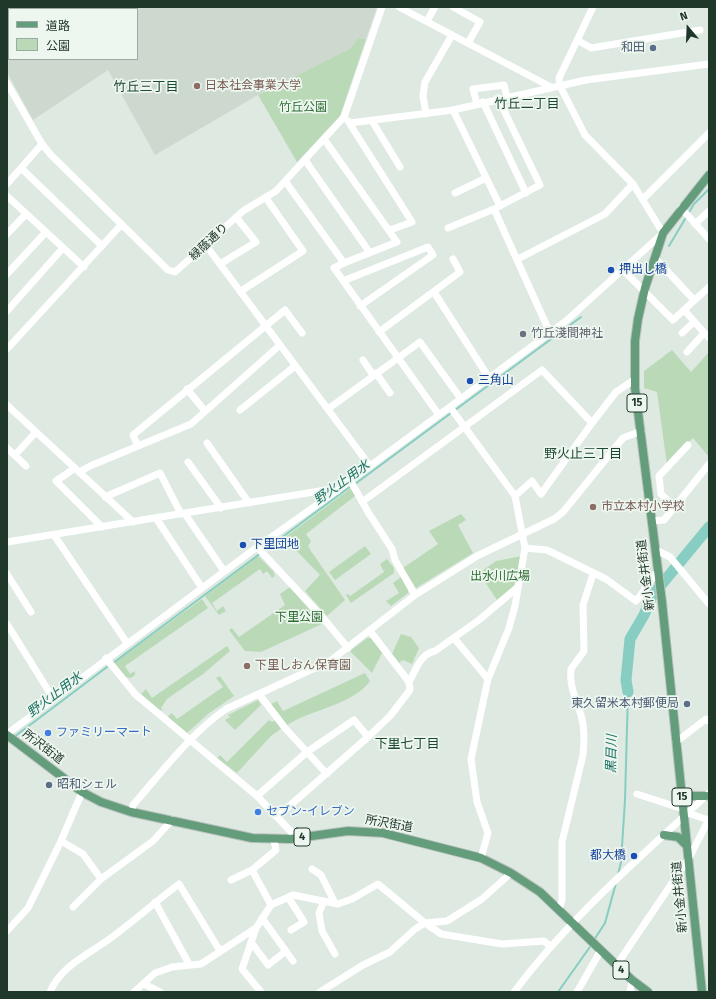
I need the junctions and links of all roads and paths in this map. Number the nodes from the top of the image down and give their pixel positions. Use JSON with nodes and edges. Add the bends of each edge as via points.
{"nodes":[{"id":1,"x":382,"y":7,"type":"edge"},
{"id":2,"x":399,"y":7,"type":"edge"},
{"id":3,"x":435,"y":7,"type":"edge"},
{"id":4,"x":453,"y":7,"type":"edge"},
{"id":5,"x":593,"y":7,"type":"edge"},
{"id":6,"x":427,"y":21,"type":"junction"},
{"id":7,"x":700,"y":30,"type":"dead end"},
{"id":8,"x":452,"y":35,"type":"junction"},
{"id":9,"x":577,"y":40,"type":"junction"},
{"id":10,"x":468,"y":43,"type":"junction"},
{"id":11,"x":709,"y":64,"type":"edge"},
{"id":12,"x":7,"y":83,"type":"edge"},
{"id":13,"x":560,"y":86,"type":"junction"},
{"id":14,"x":551,"y":87,"type":"junction"},
{"id":15,"x":507,"y":97,"type":"junction"},
{"id":16,"x":498,"y":98,"type":"junction"},
{"id":17,"x":480,"y":103,"type":"junction"},
{"id":18,"x":453,"y":110,"type":"junction"},
{"id":19,"x":426,"y":114,"type":"junction"},
{"id":20,"x":344,"y":117,"type":"junction"},
{"id":21,"x":372,"y":121,"type":"junction"},
{"id":22,"x":350,"y":123,"type":"junction"},
{"id":23,"x":709,"y":133,"type":"edge"},
{"id":24,"x":324,"y":139,"type":"junction"},
{"id":25,"x":42,"y":144,"type":"junction"},
{"id":26,"x":305,"y":160,"type":"junction"},
{"id":27,"x":400,"y":166,"type":"dead end"},
{"id":28,"x":21,"y":168,"type":"junction"},
{"id":29,"x":709,"y":175,"type":"edge"},
{"id":30,"x":486,"y":178,"type":"junction"},
{"id":31,"x":286,"y":181,"type":"junction"},
{"id":32,"x":7,"y":184,"type":"edge"},
{"id":33,"x":634,"y":184,"type":"junction"},
{"id":34,"x":455,"y":193,"type":"dead end"},
{"id":35,"x":526,"y":193,"type":"junction"},
{"id":36,"x":7,"y":196,"type":"edge"},
{"id":37,"x":266,"y":198,"type":"junction"},
{"id":38,"x":643,"y":199,"type":"junction"},
{"id":39,"x":497,"y":207,"type":"junction"},
{"id":40,"x":709,"y":211,"type":"edge"},
{"id":41,"x":685,"y":213,"type":"junction"},
{"id":42,"x":26,"y":214,"type":"junction"},
{"id":43,"x":236,"y":217,"type":"junction"},
{"id":44,"x":695,"y":224,"type":"junction"},
{"id":45,"x":121,"y":225,"type":"junction"},
{"id":46,"x":448,"y":228,"type":"dead end"},
{"id":47,"x":390,"y":230,"type":"junction"},
{"id":48,"x":46,"y":232,"type":"junction"},
{"id":49,"x":663,"y":233,"type":"junction"},
{"id":50,"x":7,"y":234,"type":"edge"},
{"id":51,"x":709,"y":239,"type":"edge"},
{"id":52,"x":205,"y":244,"type":"junction"},
{"id":53,"x":102,"y":246,"type":"junction"},
{"id":54,"x":63,"y":248,"type":"junction"},
{"id":55,"x":370,"y":253,"type":"junction"},
{"id":56,"x":655,"y":258,"type":"junction"},
{"id":57,"x":453,"y":259,"type":"dead end"},
{"id":58,"x":518,"y":259,"type":"junction"},
{"id":59,"x":344,"y":263,"type":"junction"},
{"id":60,"x":220,"y":264,"type":"junction"},
{"id":61,"x":84,"y":267,"type":"junction"},
{"id":62,"x":622,"y":269,"type":"junction"},
{"id":63,"x":7,"y":274,"type":"edge"},
{"id":64,"x":343,"y":281,"type":"junction"},
{"id":65,"x":241,"y":291,"type":"junction"},
{"id":66,"x":644,"y":291,"type":"junction"},
{"id":67,"x":434,"y":292,"type":"junction"},
{"id":68,"x":707,"y":292,"type":"edge"},
{"id":69,"x":694,"y":300,"type":"junction"},
{"id":70,"x":360,"y":306,"type":"junction"},
{"id":71,"x":684,"y":310,"type":"junction"},
{"id":72,"x":7,"y":311,"type":"edge"},
{"id":73,"x":694,"y":322,"type":"junction"},
{"id":74,"x":266,"y":325,"type":"junction"},
{"id":75,"x":379,"y":332,"type":"junction"},
{"id":76,"x":302,"y":333,"type":"dead end"},
{"id":77,"x":550,"y":333,"type":"junction"},
{"id":78,"x":682,"y":333,"type":"dead end"},
{"id":79,"x":7,"y":337,"type":"edge"},
{"id":80,"x":13,"y":342,"type":"junction"},
{"id":81,"x":280,"y":345,"type":"junction"},
{"id":82,"x":7,"y":349,"type":"edge"},
{"id":83,"x":687,"y":352,"type":"dead end"},
{"id":84,"x":397,"y":357,"type":"junction"},
{"id":85,"x":362,"y":360,"type":"dead end"},
{"id":86,"x":296,"y":366,"type":"junction"},
{"id":87,"x":375,"y":374,"type":"junction"},
{"id":88,"x":489,"y":378,"type":"junction"},
{"id":89,"x":634,"y":380,"type":"junction"},
{"id":90,"x":187,"y":390,"type":"junction"},
{"id":91,"x":390,"y":393,"type":"dead end"},
{"id":92,"x":461,"y":399,"type":"junction"},
{"id":93,"x":7,"y":405,"type":"edge"},
{"id":94,"x":328,"y":409,"type":"junction"},
{"id":95,"x":240,"y":410,"type":"dead end"},
{"id":96,"x":452,"y":410,"type":"junction"},
{"id":97,"x":205,"y":411,"type":"junction"},
{"id":98,"x":438,"y":415,"type":"junction"},
{"id":99,"x":592,"y":423,"type":"junction"},
{"id":100,"x":464,"y":426,"type":"junction"},
{"id":101,"x":641,"y":431,"type":"junction"},
{"id":102,"x":36,"y":432,"type":"junction"},
{"id":103,"x":207,"y":443,"type":"dead end"},
{"id":104,"x":688,"y":445,"type":"dead end"},
{"id":105,"x":138,"y":446,"type":"junction"},
{"id":106,"x":7,"y":448,"type":"edge"},
{"id":107,"x":15,"y":455,"type":"junction"},
{"id":108,"x":188,"y":462,"type":"dead end"},
{"id":109,"x":709,"y":464,"type":"edge"},
{"id":110,"x":26,"y":466,"type":"dead end"},
{"id":111,"x":370,"y":466,"type":"junction"},
{"id":112,"x":77,"y":470,"type":"junction"},
{"id":113,"x":352,"y":483,"type":"junction"},
{"id":114,"x":336,"y":491,"type":"junction"},
{"id":115,"x":515,"y":496,"type":"junction"},
{"id":116,"x":105,"y":497,"type":"junction"},
{"id":117,"x":362,"y":502,"type":"junction"},
{"id":118,"x":249,"y":503,"type":"junction"},
{"id":119,"x":675,"y":507,"type":"junction"},
{"id":120,"x":221,"y":508,"type":"junction"},
{"id":121,"x":183,"y":514,"type":"junction"},
{"id":122,"x":156,"y":518,"type":"junction"},
{"id":123,"x":652,"y":521,"type":"junction"},
{"id":124,"x":132,"y":522,"type":"junction"},
{"id":125,"x":102,"y":527,"type":"junction"},
{"id":126,"x":521,"y":534,"type":"junction"},
{"id":127,"x":54,"y":535,"type":"junction"},
{"id":128,"x":7,"y":542,"type":"edge"},
{"id":129,"x":525,"y":548,"type":"junction"},
{"id":130,"x":656,"y":550,"type":"junction"},
{"id":131,"x":260,"y":551,"type":"junction"},
{"id":132,"x":224,"y":572,"type":"junction"},
{"id":133,"x":7,"y":574,"type":"edge"},
{"id":134,"x":594,"y":574,"type":"junction"},
{"id":135,"x":658,"y":574,"type":"junction"},
{"id":136,"x":518,"y":587,"type":"junction"},
{"id":137,"x":202,"y":588,"type":"junction"},
{"id":138,"x":415,"y":595,"type":"junction"},
{"id":139,"x":709,"y":604,"type":"edge"},
{"id":140,"x":31,"y":612,"type":"dead end"},
{"id":141,"x":7,"y":624,"type":"edge"},
{"id":142,"x":370,"y":631,"type":"junction"},
{"id":143,"x":454,"y":638,"type":"junction"},
{"id":144,"x":127,"y":643,"type":"junction"},
{"id":145,"x":348,"y":648,"type":"junction"},
{"id":146,"x":106,"y":658,"type":"junction"},
{"id":147,"x":488,"y":679,"type":"junction"},
{"id":148,"x":409,"y":682,"type":"junction"},
{"id":149,"x":259,"y":694,"type":"junction"},
{"id":150,"x":52,"y":698,"type":"junction"},
{"id":151,"x":709,"y":721,"type":"edge"},
{"id":152,"x":7,"y":735,"type":"edge"},
{"id":153,"x":368,"y":737,"type":"junction"},
{"id":154,"x":190,"y":741,"type":"junction"},
{"id":155,"x":676,"y":742,"type":"junction"},
{"id":156,"x":308,"y":752,"type":"junction"},
{"id":157,"x":327,"y":774,"type":"junction"},
{"id":158,"x":681,"y":791,"type":"junction"},
{"id":159,"x":82,"y":792,"type":"junction"},
{"id":160,"x":637,"y":794,"type":"dead end"},
{"id":161,"x":707,"y":795,"type":"edge"},
{"id":162,"x":257,"y":796,"type":"junction"},
{"id":163,"x":131,"y":812,"type":"junction"},
{"id":164,"x":685,"y":813,"type":"junction"},
{"id":165,"x":278,"y":816,"type":"junction"},
{"id":166,"x":172,"y":820,"type":"junction"},
{"id":167,"x":708,"y":820,"type":"edge"},
{"id":168,"x":664,"y":835,"type":"junction"},
{"id":169,"x":297,"y":838,"type":"junction"},
{"id":170,"x":274,"y":840,"type":"junction"},
{"id":171,"x":61,"y":841,"type":"junction"},
{"id":172,"x":687,"y":846,"type":"junction"},
{"id":173,"x":481,"y":858,"type":"junction"},
{"id":174,"x":689,"y":858,"type":"junction"},
{"id":175,"x":312,"y":868,"type":"dead end"},
{"id":176,"x":252,"y":870,"type":"junction"},
{"id":177,"x":511,"y":873,"type":"junction"},
{"id":178,"x":101,"y":879,"type":"junction"},
{"id":179,"x":231,"y":880,"type":"dead end"},
{"id":180,"x":288,"y":897,"type":"junction"},
{"id":181,"x":324,"y":901,"type":"junction"},
{"id":182,"x":155,"y":902,"type":"junction"},
{"id":183,"x":335,"y":903,"type":"junction"},
{"id":184,"x":271,"y":905,"type":"junction"},
{"id":185,"x":73,"y":906,"type":"dead end"},
{"id":186,"x":558,"y":909,"type":"junction"},
{"id":187,"x":262,"y":918,"type":"junction"},
{"id":188,"x":572,"y":922,"type":"junction"},
{"id":189,"x":425,"y":923,"type":"junction"},
{"id":190,"x":256,"y":928,"type":"junction"},
{"id":191,"x":8,"y":929,"type":"edge"},
{"id":192,"x":291,"y":930,"type":"dead end"},
{"id":193,"x":251,"y":942,"type":"junction"},
{"id":194,"x":550,"y":946,"type":"junction"},
{"id":195,"x":596,"y":946,"type":"junction"},
{"id":196,"x":220,"y":950,"type":"junction"},
{"id":197,"x":286,"y":951,"type":"junction"},
{"id":198,"x":335,"y":954,"type":"dead end"},
{"id":199,"x":293,"y":961,"type":"dead end"},
{"id":200,"x":189,"y":964,"type":"junction"},
{"id":201,"x":616,"y":966,"type":"junction"},
{"id":202,"x":632,"y":980,"type":"junction"},
{"id":203,"x":144,"y":984,"type":"junction"},
{"id":204,"x":50,"y":992,"type":"edge"},
{"id":205,"x":134,"y":992,"type":"edge"},
{"id":206,"x":160,"y":992,"type":"edge"},
{"id":207,"x":261,"y":992,"type":"edge"},
{"id":208,"x":320,"y":992,"type":"edge"},
{"id":209,"x":514,"y":992,"type":"edge"},
{"id":210,"x":577,"y":992,"type":"edge"},
{"id":211,"x":630,"y":992,"type":"edge"},
{"id":212,"x":648,"y":992,"type":"edge"},
{"id":213,"x":702,"y":992,"type":"edge"}],
"edges":[{"from":1,"to":20,"type":"street","name":"緑蔭通り"},
{"from":2,"to":6,"type":"street"},
{"from":3,"to":6,"type":"street"},
{"from":4,"to":10,"type":"street","via":[[480,22]]},
{"from":5,"to":9,"type":"street"},
{"from":6,"to":8,"type":"street"},
{"from":7,"to":9,"type":"street","via":[[591,48]]},
{"from":8,"to":10,"type":"street"},
{"from":8,"to":19,"type":"street","via":[[425,82],[423,96]]},
{"from":9,"to":13,"type":"street","via":[[559,78]]},
{"from":10,"to":14,"type":"street"},
{"from":11,"to":13,"type":"street","via":[[586,80]]},
{"from":12,"to":25,"type":"street","name":"緑蔭通り"},
{"from":13,"to":14,"type":"street"},
{"from":13,"to":33,"type":"street","via":[[585,135]]},
{"from":14,"to":15,"type":"street"},
{"from":15,"to":16,"type":"street"},
{"from":15,"to":17,"type":"street","via":[[504,85],[473,89]]},
{"from":16,"to":17,"type":"street"},
{"from":16,"to":35,"type":"street","via":[[540,186]]},
{"from":17,"to":18,"type":"street"},
{"from":17,"to":35,"type":"street"},
{"from":18,"to":19,"type":"street"},
{"from":18,"to":30,"type":"street"},
{"from":19,"to":21,"type":"street"},
{"from":20,"to":22,"type":"street"},
{"from":20,"to":24,"type":"street","name":"緑蔭通り"},
{"from":21,"to":22,"type":"street"},
{"from":21,"to":27,"type":"street"},
{"from":22,"to":47,"type":"street","via":[[412,222]]},
{"from":23,"to":38,"type":"street"},
{"from":24,"to":26,"type":"street","name":"緑蔭通り"},
{"from":24,"to":47,"type":"street"},
{"from":25,"to":28,"type":"street"},
{"from":25,"to":45,"type":"street","name":"緑蔭通り"},
{"from":26,"to":31,"type":"street","name":"緑蔭通り"},
{"from":26,"to":55,"type":"street"},
{"from":28,"to":32,"type":"street"},
{"from":28,"to":53,"type":"street"},
{"from":29,"to":41,"type":"main road","name":"新小金井街道","number":"15"},
{"from":30,"to":34,"type":"street"},
{"from":30,"to":39,"type":"street"},
{"from":31,"to":37,"type":"street","name":"緑蔭通り"},
{"from":31,"to":59,"type":"street"},
{"from":33,"to":38,"type":"street"},
{"from":33,"to":58,"type":"street","via":[[604,214]]},
{"from":35,"to":39,"type":"street"},
{"from":36,"to":42,"type":"street"},
{"from":37,"to":43,"type":"street","name":"緑蔭通り"},
{"from":37,"to":65,"type":"street","via":[[303,251]]},
{"from":38,"to":49,"type":"street"},
{"from":39,"to":46,"type":"street"},
{"from":39,"to":58,"type":"street"},
{"from":40,"to":44,"type":"street"},
{"from":41,"to":44,"type":"street"},
{"from":41,"to":49,"type":"main road","name":"新小金井街道","number":"15"},
{"from":42,"to":48,"type":"street"},
{"from":42,"to":50,"type":"street"},
{"from":43,"to":52,"type":"street","name":"緑蔭通り"},
{"from":43,"to":60,"type":"street","via":[[256,242]]},
{"from":44,"to":51,"type":"street"},
{"from":45,"to":52,"type":"street","name":"緑蔭通り","via":[[171,272],[178,270]]},
{"from":45,"to":53,"type":"street"},
{"from":47,"to":55,"type":"street","via":[[397,242]]},
{"from":48,"to":54,"type":"street"},
{"from":48,"to":63,"type":"street"},
{"from":49,"to":56,"type":"main road","name":"新小金井街道","number":"15"},
{"from":49,"to":62,"type":"street"},
{"from":52,"to":60,"type":"street"},
{"from":53,"to":61,"type":"street"},
{"from":54,"to":61,"type":"street"},
{"from":54,"to":72,"type":"street"},
{"from":55,"to":59,"type":"street"},
{"from":56,"to":66,"type":"main road","name":"新小金井街道","number":"15"},
{"from":56,"to":69,"type":"street"},
{"from":57,"to":67,"type":"street","via":[[460,272]]},
{"from":58,"to":77,"type":"street"},
{"from":59,"to":64,"type":"street","via":[[334,268]]},
{"from":60,"to":65,"type":"street"},
{"from":61,"to":80,"type":"street"},
{"from":62,"to":66,"type":"street"},
{"from":62,"to":77,"type":"street","via":[[587,303]]},
{"from":64,"to":70,"type":"street"},
{"from":64,"to":70,"type":"street","via":[[428,247],[433,255]]},
{"from":65,"to":74,"type":"street"},
{"from":66,"to":71,"type":"street","via":[[673,320]]},
{"from":66,"to":89,"type":"main road","name":"新小金井街道","number":"15","via":[[635,341]]},
{"from":67,"to":75,"type":"street"},
{"from":67,"to":88,"type":"street"},
{"from":68,"to":69,"type":"street"},
{"from":69,"to":71,"type":"street"},
{"from":70,"to":75,"type":"street"},
{"from":71,"to":73,"type":"street"},
{"from":73,"to":78,"type":"street"},
{"from":73,"to":83,"type":"street","via":[[706,335]]},
{"from":74,"to":76,"type":"street","via":[[285,310]]},
{"from":74,"to":81,"type":"street"},
{"from":74,"to":90,"type":"street"},
{"from":75,"to":84,"type":"street"},
{"from":77,"to":88,"type":"street"},
{"from":79,"to":80,"type":"street"},
{"from":80,"to":82,"type":"street"},
{"from":81,"to":86,"type":"street"},
{"from":81,"to":97,"type":"street"},
{"from":84,"to":87,"type":"street"},
{"from":84,"to":92,"type":"street","via":[[420,342]]},
{"from":84,"to":98,"type":"street"},
{"from":85,"to":87,"type":"street"},
{"from":86,"to":94,"type":"street"},
{"from":86,"to":95,"type":"street"},
{"from":87,"to":91,"type":"street"},
{"from":87,"to":94,"type":"street"},
{"from":88,"to":92,"type":"street"},
{"from":89,"to":99,"type":"street","via":[[616,392]]},
{"from":89,"to":101,"type":"main road","name":"新小金井街道","number":"15"},
{"from":90,"to":97,"type":"street"},
{"from":90,"to":105,"type":"street","via":[[133,435]]},
{"from":92,"to":96,"type":"street"},
{"from":93,"to":102,"type":"street"},
{"from":94,"to":111,"type":"street"},
{"from":96,"to":98,"type":"street"},
{"from":96,"to":100,"type":"street"},
{"from":97,"to":105,"type":"street","via":[[191,424]]},
{"from":98,"to":111,"type":"street"},
{"from":99,"to":100,"type":"street","via":[[542,370]]},
{"from":99,"to":115,"type":"street","via":[[541,494],[532,481]]},
{"from":100,"to":115,"type":"street"},
{"from":100,"to":117,"type":"street"},
{"from":101,"to":123,"type":"main road","name":"新小金井街道","number":"15"},
{"from":101,"to":126,"type":"street","via":[[623,438],[563,512],[554,519]]},
{"from":102,"to":107,"type":"street"},
{"from":102,"to":112,"type":"street"},
{"from":103,"to":118,"type":"street"},
{"from":104,"to":119,"type":"street","via":[[658,476],[661,494]]},
{"from":105,"to":112,"type":"street"},
{"from":106,"to":107,"type":"street"},
{"from":107,"to":110,"type":"street"},
{"from":108,"to":120,"type":"street"},
{"from":109,"to":119,"type":"street"},
{"from":111,"to":113,"type":"street"},
{"from":112,"to":116,"type":"street"},
{"from":112,"to":125,"type":"street","via":[[56,481]]},
{"from":113,"to":114,"type":"street"},
{"from":113,"to":117,"type":"street"},
{"from":114,"to":118,"type":"street","via":[[326,490]]},
{"from":114,"to":131,"type":"street"},
{"from":115,"to":126,"type":"street"},
{"from":116,"to":121,"type":"street","via":[[160,472]]},
{"from":116,"to":124,"type":"street"},
{"from":117,"to":138,"type":"street","via":[[392,549],[395,560]]},
{"from":118,"to":120,"type":"street"},
{"from":119,"to":123,"type":"street","via":[[664,520]]},
{"from":120,"to":121,"type":"street"},
{"from":121,"to":122,"type":"street"},
{"from":121,"to":132,"type":"street"},
{"from":122,"to":124,"type":"street"},
{"from":122,"to":137,"type":"street"},
{"from":123,"to":130,"type":"main road","name":"新小金井街道","number":"15"},
{"from":124,"to":125,"type":"street"},
{"from":125,"to":127,"type":"street"},
{"from":126,"to":129,"type":"street"},
{"from":126,"to":138,"type":"street","via":[[477,556]]},
{"from":127,"to":128,"type":"street"},
{"from":127,"to":144,"type":"street"},
{"from":129,"to":134,"type":"street","via":[[546,550]]},
{"from":129,"to":136,"type":"street"},
{"from":130,"to":135,"type":"main road","name":"新小金井街道","number":"15"},
{"from":130,"to":139,"type":"street","via":[[670,557]]},
{"from":131,"to":132,"type":"street"},
{"from":131,"to":145,"type":"street"},
{"from":132,"to":137,"type":"street"},
{"from":133,"to":140,"type":"street"},
{"from":134,"to":135,"type":"street","via":[[606,579],[636,601]]},
{"from":134,"to":186,"type":"street","via":[[583,605],[584,650],[570,669],[573,692],[584,728],[584,741],[583,755],[562,842],[562,900]]},
{"from":135,"to":155,"type":"main road","name":"新小金井街道","number":"15"},
{"from":136,"to":143,"type":"street"},
{"from":136,"to":147,"type":"street","via":[[509,628]]},
{"from":137,"to":144,"type":"street"},
{"from":138,"to":142,"type":"street"},
{"from":141,"to":150,"type":"street"},
{"from":142,"to":145,"type":"street"},
{"from":142,"to":148,"type":"street"},
{"from":143,"to":147,"type":"street"},
{"from":143,"to":148,"type":"street","via":[[435,652],[427,653]]},
{"from":144,"to":146,"type":"street"},
{"from":145,"to":149,"type":"street","via":[[330,661]]},
{"from":146,"to":150,"type":"street"},
{"from":146,"to":154,"type":"street","via":[[135,694]]},
{"from":147,"to":173,"type":"street","via":[[471,759],[477,802],[488,834]]},
{"from":148,"to":153,"type":"street","via":[[410,690],[390,716]]},
{"from":149,"to":154,"type":"street","via":[[226,709]]},
{"from":149,"to":156,"type":"street"},
{"from":150,"to":152,"type":"street"},
{"from":151,"to":155,"type":"street","via":[[706,719]]},
{"from":152,"to":159,"type":"main road","name":"所沢街道","number":"4"},
{"from":153,"to":156,"type":"street","via":[[354,720]]},
{"from":153,"to":157,"type":"street"},
{"from":154,"to":162,"type":"street"},
{"from":154,"to":163,"type":"street","via":[[133,805]]},
{"from":155,"to":158,"type":"main road","name":"新小金井街道","number":"15"},
{"from":156,"to":157,"type":"street"},
{"from":156,"to":162,"type":"street"},
{"from":157,"to":165,"type":"street"},
{"from":158,"to":161,"type":"main road","via":[[690,796]]},
{"from":158,"to":164,"type":"main road","name":"新小金井街道","number":"15"},
{"from":159,"to":163,"type":"main road","name":"所沢街道","number":"4","via":[[101,802]]},
{"from":159,"to":171,"type":"street"},
{"from":160,"to":164,"type":"street"},
{"from":161,"to":164,"type":"street"},
{"from":162,"to":165,"type":"street"},
{"from":163,"to":166,"type":"main road","name":"所沢街道","number":"4"},
{"from":164,"to":167,"type":"street"},
{"from":164,"to":168,"type":"street"},
{"from":164,"to":172,"type":"main road","name":"新小金井街道","number":"15"},
{"from":165,"to":169,"type":"street"},
{"from":166,"to":170,"type":"main road","name":"所沢街道","number":"4","via":[[252,838]]},
{"from":166,"to":178,"type":"street","via":[[153,841]]},
{"from":167,"to":174,"type":"street"},
{"from":168,"to":172,"type":"main road","via":[[678,837]]},
{"from":168,"to":188,"type":"street"},
{"from":169,"to":170,"type":"main road","name":"所沢街道","number":"4"},
{"from":169,"to":173,"type":"main road","name":"所沢街道","number":"4","via":[[328,832],[372,832]]},
{"from":170,"to":176,"type":"street","via":[[276,850]]},
{"from":171,"to":178,"type":"street","via":[[83,854]]},
{"from":171,"to":191,"type":"street","via":[[28,908]]},
{"from":172,"to":174,"type":"main road","name":"新小金井街道","number":"15"},
{"from":173,"to":177,"type":"main road","name":"所沢街道","number":"4"},
{"from":174,"to":201,"type":"street"},
{"from":174,"to":213,"type":"main road","name":"新小金井街道","number":"15"},
{"from":175,"to":183,"type":"street","via":[[321,875]]},
{"from":176,"to":179,"type":"street"},
{"from":176,"to":184,"type":"street"},
{"from":177,"to":186,"type":"main road","name":"所沢街道","number":"4","via":[[534,888]]},
{"from":177,"to":189,"type":"street","via":[[482,899],[447,921]]},
{"from":178,"to":185,"type":"street"},
{"from":180,"to":181,"type":"street","via":[[298,896]]},
{"from":180,"to":184,"type":"street"},
{"from":180,"to":192,"type":"street","via":[[304,922]]},
{"from":181,"to":183,"type":"street"},
{"from":181,"to":198,"type":"street","via":[[319,913],[322,931]]},
{"from":182,"to":196,"type":"street","via":[[179,884]]},
{"from":182,"to":200,"type":"street"},
{"from":182,"to":204,"type":"street","via":[[54,980]]},
{"from":183,"to":189,"type":"street","via":[[347,902],[378,884]]},
{"from":184,"to":187,"type":"street"},
{"from":186,"to":188,"type":"main road","name":"所沢街道","number":"4"},
{"from":187,"to":190,"type":"street"},
{"from":187,"to":197,"type":"street"},
{"from":188,"to":194,"type":"street"},
{"from":188,"to":195,"type":"main road","name":"所沢街道","number":"4"},
{"from":189,"to":194,"type":"street","via":[[441,934],[502,944],[544,941]]},
{"from":189,"to":208,"type":"street","via":[[390,952],[362,965]]},
{"from":190,"to":193,"type":"street"},
{"from":190,"to":196,"type":"street"},
{"from":193,"to":197,"type":"street","via":[[268,965]]},
{"from":193,"to":207,"type":"street","via":[[242,969]]},
{"from":194,"to":209,"type":"street"},
{"from":195,"to":201,"type":"main road","name":"所沢街道","number":"4"},
{"from":195,"to":210,"type":"street"},
{"from":196,"to":200,"type":"street","via":[[201,964]]},
{"from":197,"to":199,"type":"street"},
{"from":200,"to":203,"type":"street","via":[[155,973]]},
{"from":201,"to":202,"type":"main road","name":"所沢街道","number":"4"},
{"from":202,"to":211,"type":"street"},
{"from":202,"to":212,"type":"main road","name":"所沢街道","number":"4"},
{"from":203,"to":205,"type":"street"},
{"from":203,"to":206,"type":"street"}]}
